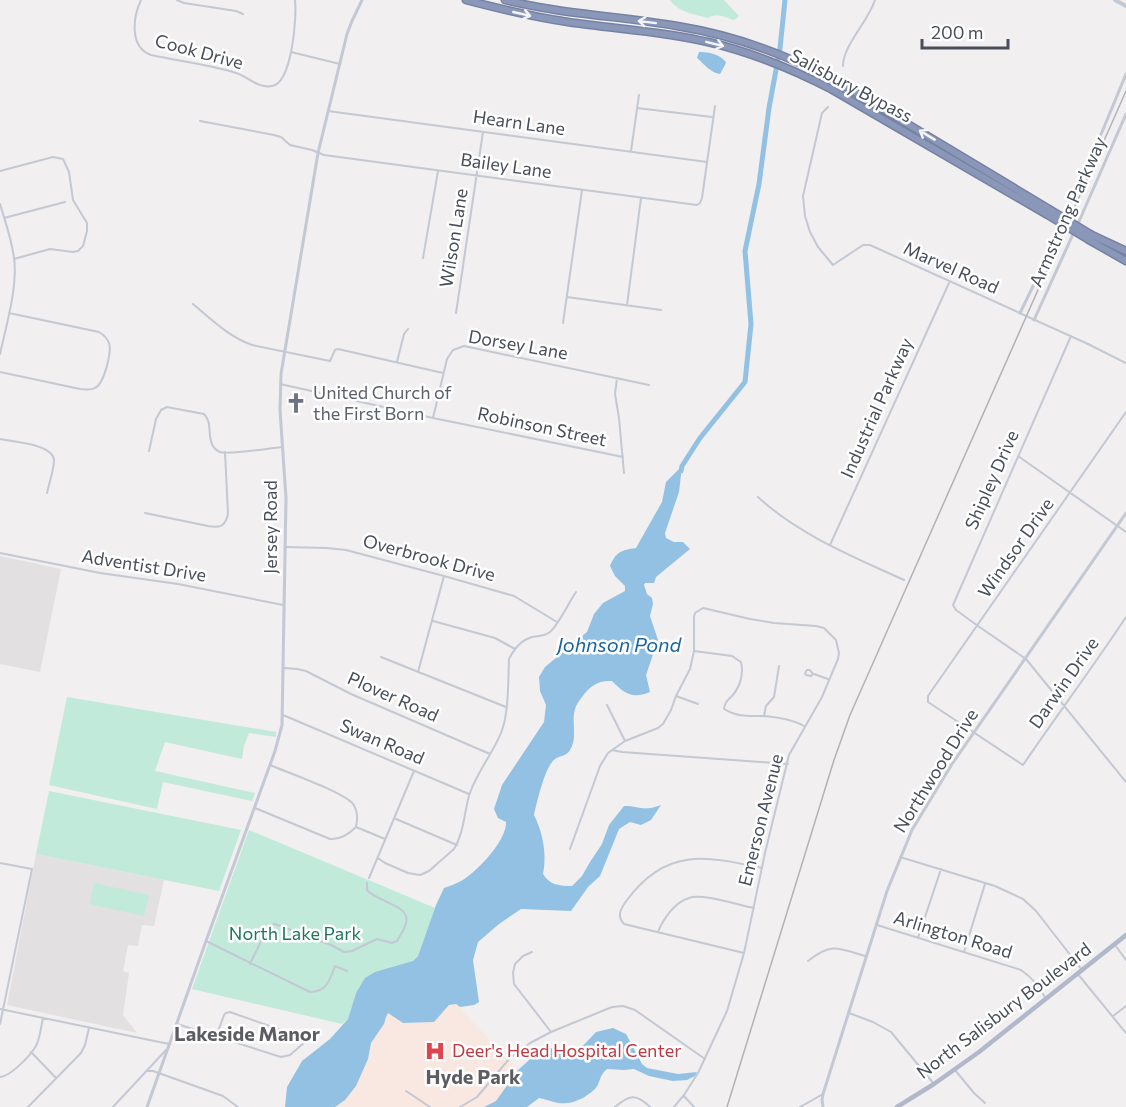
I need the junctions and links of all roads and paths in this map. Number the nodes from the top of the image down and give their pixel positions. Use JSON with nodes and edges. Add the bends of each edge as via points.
{"nodes":[{"id":1,"x":141,"y":0,"type":"edge"},
{"id":2,"x":177,"y":0,"type":"edge"},
{"id":3,"x":295,"y":0,"type":"edge"},
{"id":4,"x":362,"y":0,"type":"edge"},
{"id":5,"x":466,"y":0,"type":"edge"},
{"id":6,"x":505,"y":0,"type":"edge"},
{"id":7,"x":875,"y":0,"type":"edge"},
{"id":8,"x":1115,"y":0,"type":"edge"},
{"id":9,"x":1126,"y":6,"type":"edge"},
{"id":10,"x":243,"y":14,"type":"dead end"},
{"id":11,"x":291,"y":52,"type":"junction"},
{"id":12,"x":339,"y":64,"type":"junction"},
{"id":13,"x":843,"y":66,"type":"dead end"},
{"id":14,"x":1126,"y":74,"type":"edge"},
{"id":15,"x":639,"y":95,"type":"dead end"},
{"id":16,"x":715,"y":106,"type":"dead end"},
{"id":17,"x":828,"y":107,"type":"dead end"},
{"id":18,"x":637,"y":108,"type":"junction"},
{"id":19,"x":328,"y":111,"type":"junction"},
{"id":20,"x":1126,"y":114,"type":"edge"},
{"id":21,"x":713,"y":118,"type":"junction"},
{"id":22,"x":200,"y":121,"type":"dead end"},
{"id":23,"x":483,"y":132,"type":"junction"},
{"id":24,"x":632,"y":152,"type":"junction"},
{"id":25,"x":318,"y":153,"type":"junction"},
{"id":26,"x":707,"y":162,"type":"junction"},
{"id":27,"x":0,"y":171,"type":"edge"},
{"id":28,"x":438,"y":171,"type":"junction"},
{"id":29,"x":477,"y":176,"type":"junction"},
{"id":30,"x":582,"y":190,"type":"junction"},
{"id":31,"x":641,"y":198,"type":"junction"},
{"id":32,"x":65,"y":202,"type":"dead end"},
{"id":33,"x":0,"y":204,"type":"edge"},
{"id":34,"x":1047,"y":212,"type":"junction"},
{"id":35,"x":4,"y":218,"type":"junction"},
{"id":36,"x":1091,"y":238,"type":"junction"},
{"id":37,"x":1126,"y":250,"type":"edge"},
{"id":38,"x":14,"y":258,"type":"junction"},
{"id":39,"x":423,"y":258,"type":"dead end"},
{"id":40,"x":1126,"y":259,"type":"edge"},
{"id":41,"x":950,"y":282,"type":"junction"},
{"id":42,"x":567,"y":297,"type":"junction"},
{"id":43,"x":192,"y":304,"type":"dead end"},
{"id":44,"x":627,"y":305,"type":"junction"},
{"id":45,"x":661,"y":310,"type":"dead end"},
{"id":46,"x":9,"y":313,"type":"junction"},
{"id":47,"x":456,"y":313,"type":"dead end"},
{"id":48,"x":1020,"y":314,"type":"junction"},
{"id":49,"x":1034,"y":320,"type":"junction"},
{"id":50,"x":563,"y":323,"type":"dead end"},
{"id":51,"x":408,"y":329,"type":"dead end"},
{"id":52,"x":1071,"y":336,"type":"junction"},
{"id":53,"x":285,"y":351,"type":"junction"},
{"id":54,"x":0,"y":354,"type":"edge"},
{"id":55,"x":397,"y":362,"type":"junction"},
{"id":56,"x":1126,"y":363,"type":"edge"},
{"id":57,"x":0,"y":372,"type":"edge"},
{"id":58,"x":443,"y":373,"type":"junction"},
{"id":59,"x":617,"y":378,"type":"junction"},
{"id":60,"x":280,"y":384,"type":"junction"},
{"id":61,"x":649,"y":385,"type":"dead end"},
{"id":62,"x":1126,"y":412,"type":"edge"},
{"id":63,"x":433,"y":418,"type":"junction"},
{"id":64,"x":0,"y":439,"type":"edge"},
{"id":65,"x":283,"y":447,"type":"junction"},
{"id":66,"x":149,"y":451,"type":"dead end"},
{"id":67,"x":225,"y":452,"type":"junction"},
{"id":68,"x":1018,"y":456,"type":"junction"},
{"id":69,"x":623,"y":457,"type":"junction"},
{"id":70,"x":624,"y":473,"type":"dead end"},
{"id":71,"x":1071,"y":492,"type":"junction"},
{"id":72,"x":47,"y":493,"type":"dead end"},
{"id":73,"x":758,"y":497,"type":"dead end"},
{"id":74,"x":145,"y":513,"type":"dead end"},
{"id":75,"x":1126,"y":513,"type":"edge"},
{"id":76,"x":1118,"y":526,"type":"junction"},
{"id":77,"x":1126,"y":532,"type":"edge"},
{"id":78,"x":830,"y":545,"type":"junction"},
{"id":79,"x":286,"y":547,"type":"junction"},
{"id":80,"x":0,"y":553,"type":"edge"},
{"id":81,"x":444,"y":576,"type":"junction"},
{"id":82,"x":904,"y":580,"type":"dead end"},
{"id":83,"x":576,"y":592,"type":"dead end"},
{"id":84,"x":285,"y":605,"type":"junction"},
{"id":85,"x":1126,"y":617,"type":"edge"},
{"id":86,"x":432,"y":621,"type":"junction"},
{"id":87,"x":557,"y":621,"type":"junction"},
{"id":88,"x":978,"y":626,"type":"junction"},
{"id":89,"x":515,"y":649,"type":"junction"},
{"id":90,"x":694,"y":651,"type":"junction"},
{"id":91,"x":381,"y":657,"type":"dead end"},
{"id":92,"x":1026,"y":659,"type":"junction"},
{"id":93,"x":779,"y":666,"type":"dead end"},
{"id":94,"x":284,"y":668,"type":"junction"},
{"id":95,"x":418,"y":672,"type":"junction"},
{"id":96,"x":813,"y":674,"type":"dead end"},
{"id":97,"x":828,"y":679,"type":"junction"},
{"id":98,"x":676,"y":696,"type":"junction"},
{"id":99,"x":698,"y":704,"type":"dead end"},
{"id":100,"x":607,"y":705,"type":"dead end"},
{"id":101,"x":1064,"y":705,"type":"junction"},
{"id":102,"x":506,"y":707,"type":"junction"},
{"id":103,"x":283,"y":715,"type":"junction"},
{"id":104,"x":764,"y":716,"type":"junction"},
{"id":105,"x":804,"y":726,"type":"junction"},
{"id":106,"x":974,"y":734,"type":"junction"},
{"id":107,"x":625,"y":741,"type":"junction"},
{"id":108,"x":612,"y":750,"type":"junction"},
{"id":109,"x":490,"y":754,"type":"junction"},
{"id":110,"x":788,"y":764,"type":"junction"},
{"id":111,"x":270,"y":765,"type":"junction"},
{"id":112,"x":414,"y":771,"type":"junction"},
{"id":113,"x":1126,"y":782,"type":"edge"},
{"id":114,"x":470,"y":794,"type":"junction"},
{"id":115,"x":254,"y":807,"type":"junction"},
{"id":116,"x":395,"y":819,"type":"junction"},
{"id":117,"x":356,"y":827,"type":"junction"},
{"id":118,"x":385,"y":839,"type":"junction"},
{"id":119,"x":457,"y":845,"type":"junction"},
{"id":120,"x":570,"y":849,"type":"dead end"},
{"id":121,"x":900,"y":857,"type":"junction"},
{"id":122,"x":378,"y":858,"type":"junction"},
{"id":123,"x":0,"y":862,"type":"edge"},
{"id":124,"x":762,"y":868,"type":"junction"},
{"id":125,"x":940,"y":869,"type":"junction"},
{"id":126,"x":369,"y":878,"type":"dead end"},
{"id":127,"x":368,"y":883,"type":"dead end"},
{"id":128,"x":985,"y":884,"type":"junction"},
{"id":129,"x":754,"y":908,"type":"junction"},
{"id":130,"x":875,"y":924,"type":"junction"},
{"id":131,"x":658,"y":932,"type":"junction"},
{"id":132,"x":1126,"y":935,"type":"edge"},
{"id":133,"x":918,"y":938,"type":"junction"},
{"id":134,"x":206,"y":940,"type":"junction"},
{"id":135,"x":1114,"y":945,"type":"junction"},
{"id":136,"x":532,"y":952,"type":"dead end"},
{"id":137,"x":964,"y":952,"type":"junction"},
{"id":138,"x":744,"y":954,"type":"junction"},
{"id":139,"x":865,"y":956,"type":"junction"},
{"id":140,"x":1126,"y":960,"type":"edge"},
{"id":141,"x":808,"y":961,"type":"dead end"},
{"id":142,"x":250,"y":964,"type":"junction"},
{"id":143,"x":347,"y":971,"type":"dead end"},
{"id":144,"x":1080,"y":971,"type":"junction"},
{"id":145,"x":1046,"y":999,"type":"junction"},
{"id":146,"x":1126,"y":1006,"type":"edge"},
{"id":147,"x":1,"y":1010,"type":"edge"},
{"id":148,"x":848,"y":1013,"type":"junction"},
{"id":149,"x":1113,"y":1016,"type":"junction"},
{"id":150,"x":43,"y":1018,"type":"junction"},
{"id":151,"x":176,"y":1023,"type":"junction"},
{"id":152,"x":0,"y":1024,"type":"edge"},
{"id":153,"x":89,"y":1028,"type":"junction"},
{"id":154,"x":551,"y":1032,"type":"junction"},
{"id":155,"x":1126,"y":1033,"type":"edge"},
{"id":156,"x":216,"y":1037,"type":"junction"},
{"id":157,"x":168,"y":1046,"type":"junction"},
{"id":158,"x":31,"y":1052,"type":"junction"},
{"id":159,"x":705,"y":1059,"type":"junction"},
{"id":160,"x":956,"y":1070,"type":"junction"},
{"id":161,"x":146,"y":1071,"type":"junction"},
{"id":162,"x":159,"y":1074,"type":"junction"},
{"id":163,"x":0,"y":1077,"type":"edge"},
{"id":164,"x":56,"y":1078,"type":"junction"},
{"id":165,"x":934,"y":1084,"type":"junction"},
{"id":166,"x":406,"y":1091,"type":"dead end"},
{"id":167,"x":823,"y":1094,"type":"junction"},
{"id":168,"x":684,"y":1095,"type":"junction"},
{"id":169,"x":906,"y":1101,"type":"junction"},
{"id":170,"x":985,"y":1103,"type":"dead end"},
{"id":171,"x":28,"y":1107,"type":"edge"},
{"id":172,"x":113,"y":1107,"type":"edge"},
{"id":173,"x":147,"y":1107,"type":"edge"},
{"id":174,"x":238,"y":1107,"type":"edge"},
{"id":175,"x":430,"y":1107,"type":"edge"},
{"id":176,"x":460,"y":1107,"type":"edge"},
{"id":177,"x":615,"y":1107,"type":"edge"},
{"id":178,"x":650,"y":1107,"type":"edge"},
{"id":179,"x":674,"y":1107,"type":"edge"},
{"id":180,"x":694,"y":1107,"type":"edge"},
{"id":181,"x":800,"y":1107,"type":"edge"},
{"id":182,"x":823,"y":1107,"type":"edge"},
{"id":183,"x":897,"y":1107,"type":"edge"},
{"id":184,"x":910,"y":1107,"type":"edge"}],
"edges":[{"from":1,"to":11,"type":"street","name":"Cook Drive","via":[[134,22],[137,42],[142,51],[151,55],[234,72],[268,86],[283,78]]},
{"from":2,"to":10,"type":"street"},
{"from":3,"to":11,"type":"street","name":"Cook Drive"},
{"from":4,"to":12,"type":"street","name":"Jersey Road","via":[[349,27]]},
{"from":5,"to":34,"type":"highway","name":"Salisbury Bypass","one_way":true,"via":[[552,20],[676,35],[784,66]]},
{"from":34,"to":6,"type":"highway","name":"Salisbury Bypass","one_way":true,"via":[[807,66],[711,32]]},
{"from":7,"to":13,"type":"street","via":[[844,54]]},
{"from":8,"to":9,"type":"main road"},
{"from":11,"to":12,"type":"street"},
{"from":12,"to":19,"type":"street","name":"Jersey Road"},
{"from":14,"to":48,"type":"street"},
{"from":15,"to":18,"type":"street"},
{"from":16,"to":21,"type":"street"},
{"from":17,"to":41,"type":"street","name":"Marvel Road","via":[[822,113],[803,196],[805,216],[818,247],[833,265],[863,244],[870,245]]},
{"from":18,"to":21,"type":"street"},
{"from":18,"to":24,"type":"street"},
{"from":19,"to":23,"type":"street","name":"Hearn Lane"},
{"from":19,"to":25,"type":"street","name":"Jersey Road"},
{"from":20,"to":49,"type":"street","name":"Armstrong Parkway"},
{"from":21,"to":26,"type":"street"},
{"from":22,"to":25,"type":"street","name":"Bailey Lane","via":[[274,135],[290,145]]},
{"from":23,"to":24,"type":"street","name":"Hearn Lane"},
{"from":23,"to":29,"type":"street","name":"Wilson Lane"},
{"from":24,"to":26,"type":"street","name":"Hearn Lane"},
{"from":25,"to":28,"type":"street","name":"Bailey Lane"},
{"from":25,"to":53,"type":"street","name":"Jersey Road"},
{"from":26,"to":31,"type":"street","name":"Bailey Lane","via":[[699,205]]},
{"from":27,"to":38,"type":"street","via":[[53,157],[63,159],[73,200],[88,227],[78,250],[50,249]]},
{"from":28,"to":29,"type":"street","name":"Bailey Lane"},
{"from":28,"to":39,"type":"street"},
{"from":29,"to":30,"type":"street","name":"Bailey Lane"},
{"from":29,"to":47,"type":"street","name":"Wilson Lane"},
{"from":30,"to":31,"type":"street","name":"Bailey Lane"},
{"from":30,"to":42,"type":"street","name":"Dorsey Lane"},
{"from":31,"to":44,"type":"street"},
{"from":32,"to":35,"type":"street"},
{"from":33,"to":35,"type":"street"},
{"from":34,"to":36,"type":"highway","name":"Salisbury Bypass","bridge":true},
{"from":35,"to":38,"type":"street"},
{"from":36,"to":37,"type":"highway"},
{"from":36,"to":40,"type":"highway"},
{"from":38,"to":46,"type":"street"},
{"from":41,"to":48,"type":"street","name":"Marvel Road"},
{"from":41,"to":78,"type":"street","name":"Industrial Parkway"},
{"from":42,"to":44,"type":"street"},
{"from":42,"to":50,"type":"street","name":"Dorsey Lane"},
{"from":43,"to":53,"type":"street","via":[[240,341]]},
{"from":44,"to":45,"type":"street"},
{"from":46,"to":54,"type":"street"},
{"from":46,"to":57,"type":"street","via":[[99,332],[110,349],[102,381],[92,389]]},
{"from":48,"to":49,"type":"street","name":"Marvel Road"},
{"from":49,"to":52,"type":"street","name":"Marvel Road"},
{"from":51,"to":55,"type":"street"},
{"from":52,"to":56,"type":"street","name":"Marvel Road"},
{"from":52,"to":68,"type":"street","name":"Shipley Drive"},
{"from":53,"to":55,"type":"street","via":[[330,361],[338,349]]},
{"from":53,"to":60,"type":"street","name":"Jersey Road"},
{"from":55,"to":58,"type":"street"},
{"from":58,"to":59,"type":"street","name":"Dorsey Lane","via":[[451,352],[467,346]]},
{"from":58,"to":63,"type":"street","name":"Dorsey Lane"},
{"from":59,"to":61,"type":"street","name":"Dorsey Lane"},
{"from":59,"to":69,"type":"street","via":[[615,394]]},
{"from":60,"to":63,"type":"street","name":"Robinson Street"},
{"from":60,"to":65,"type":"street","name":"Jersey Road"},
{"from":62,"to":71,"type":"street","name":"Windsor Drive"},
{"from":63,"to":69,"type":"street","name":"Robinson Street"},
{"from":64,"to":72,"type":"street","via":[[45,448],[51,453],[54,462]]},
{"from":65,"to":67,"type":"street"},
{"from":65,"to":79,"type":"street","name":"Jersey Road"},
{"from":66,"to":67,"type":"street","via":[[157,415],[167,407],[204,414],[212,446]]},
{"from":67,"to":74,"type":"street","via":[[228,514],[223,525],[208,526]]},
{"from":68,"to":71,"type":"street"},
{"from":68,"to":88,"type":"street","name":"Shipley Drive","via":[[953,602],[956,610]]},
{"from":69,"to":70,"type":"street"},
{"from":71,"to":76,"type":"street"},
{"from":71,"to":88,"type":"street","name":"Windsor Drive"},
{"from":73,"to":78,"type":"street"},
{"from":75,"to":76,"type":"street","name":"Northwood Drive"},
{"from":76,"to":77,"type":"street"},
{"from":76,"to":92,"type":"street","name":"Northwood Drive"},
{"from":78,"to":82,"type":"street"},
{"from":79,"to":81,"type":"street","name":"Overbrook Drive","via":[[340,549]]},
{"from":79,"to":84,"type":"street","name":"Jersey Road"},
{"from":80,"to":84,"type":"street","name":"Adventist Drive"},
{"from":81,"to":86,"type":"street"},
{"from":81,"to":87,"type":"street","name":"Overbrook Drive","via":[[514,596]]},
{"from":83,"to":87,"type":"street"},
{"from":84,"to":94,"type":"street","name":"Jersey Road"},
{"from":85,"to":101,"type":"street","name":"Darwin Drive"},
{"from":86,"to":89,"type":"street","via":[[495,638]]},
{"from":86,"to":95,"type":"street"},
{"from":87,"to":89,"type":"street","via":[[550,632],[526,639]]},
{"from":88,"to":92,"type":"street"},
{"from":88,"to":106,"type":"street","name":"Windsor Drive","via":[[928,699]]},
{"from":89,"to":102,"type":"street","via":[[510,659]]},
{"from":90,"to":97,"type":"street","name":"Emerson Avenue","via":[[694,617],[703,608],[774,623],[816,626],[824,628],[839,648]]},
{"from":90,"to":98,"type":"street"},
{"from":90,"to":104,"type":"street","via":[[732,656],[741,662],[740,682],[724,709],[744,717]]},
{"from":91,"to":95,"type":"street"},
{"from":92,"to":101,"type":"street"},
{"from":92,"to":106,"type":"street","name":"Northwood Drive"},
{"from":93,"to":104,"type":"street","via":[[774,697]]},
{"from":94,"to":103,"type":"street","name":"Jersey Road"},
{"from":94,"to":109,"type":"street","name":"Plover Road","via":[[310,673]]},
{"from":95,"to":102,"type":"street"},
{"from":96,"to":97,"type":"street"},
{"from":97,"to":105,"type":"street","name":"Emerson Avenue"},
{"from":98,"to":99,"type":"street"},
{"from":98,"to":107,"type":"street","via":[[663,724]]},
{"from":100,"to":107,"type":"street"},
{"from":101,"to":106,"type":"street","name":"Darwin Drive","via":[[1023,765]]},
{"from":101,"to":113,"type":"street"},
{"from":102,"to":109,"type":"street","via":[[502,731]]},
{"from":103,"to":111,"type":"street","name":"Jersey Road"},
{"from":103,"to":112,"type":"street","name":"Swan Road"},
{"from":104,"to":105,"type":"street"},
{"from":105,"to":110,"type":"street","name":"Emerson Avenue"},
{"from":106,"to":121,"type":"street","name":"Northwood Drive","via":[[921,813]]},
{"from":107,"to":108,"type":"street"},
{"from":108,"to":110,"type":"street"},
{"from":108,"to":120,"type":"street","via":[[600,766]]},
{"from":109,"to":114,"type":"street"},
{"from":110,"to":124,"type":"street","name":"Emerson Avenue"},
{"from":111,"to":115,"type":"street","name":"Jersey Road"},
{"from":111,"to":117,"type":"street","via":[[349,800],[357,813]]},
{"from":112,"to":114,"type":"street","name":"Swan Road"},
{"from":112,"to":116,"type":"street"},
{"from":114,"to":119,"type":"street"},
{"from":115,"to":117,"type":"street","via":[[330,839],[344,837]]},
{"from":115,"to":134,"type":"street","name":"Jersey Road"},
{"from":116,"to":118,"type":"street"},
{"from":116,"to":119,"type":"street"},
{"from":117,"to":118,"type":"street"},
{"from":118,"to":122,"type":"street"},
{"from":119,"to":122,"type":"street","via":[[429,871],[420,874],[408,873]]},
{"from":121,"to":125,"type":"street"},
{"from":121,"to":130,"type":"street","name":"Northwood Drive"},
{"from":122,"to":126,"type":"street"},
{"from":123,"to":147,"type":"street","via":[[32,869]]},
{"from":124,"to":129,"type":"street","name":"Emerson Avenue"},
{"from":124,"to":131,"type":"street","via":[[704,858],[661,867],[642,883],[619,915],[624,924]]},
{"from":125,"to":128,"type":"street"},
{"from":125,"to":133,"type":"street"},
{"from":127,"to":142,"type":"street","via":[[367,890],[372,896],[404,913],[406,923],[397,941],[377,939],[344,952],[275,924],[266,931]]},
{"from":128,"to":137,"type":"street"},
{"from":128,"to":144,"type":"street","via":[[1017,895],[1029,904]]},
{"from":129,"to":131,"type":"street","via":[[692,897],[669,914]]},
{"from":129,"to":138,"type":"street","name":"Emerson Avenue"},
{"from":130,"to":133,"type":"street","name":"Arlington Road"},
{"from":130,"to":139,"type":"street","name":"Northwood Drive"},
{"from":131,"to":138,"type":"street"},
{"from":132,"to":135,"type":"main road","name":"North Salisbury Boulevard"},
{"from":133,"to":137,"type":"street","name":"Arlington Road"},
{"from":134,"to":142,"type":"street"},
{"from":134,"to":151,"type":"street","name":"Jersey Road"},
{"from":135,"to":140,"type":"street"},
{"from":135,"to":144,"type":"main road","name":"North Salisbury Boulevard"},
{"from":136,"to":154,"type":"street","via":[[515,964],[514,984]]},
{"from":137,"to":145,"type":"street","name":"Arlington Road","via":[[1021,970]]},
{"from":138,"to":159,"type":"street","name":"Emerson Avenue","via":[[727,1011]]},
{"from":139,"to":141,"type":"street","via":[[834,948]]},
{"from":139,"to":148,"type":"street","name":"Northwood Drive"},
{"from":142,"to":143,"type":"street","via":[[310,992],[320,991],[327,984],[335,966]]},
{"from":144,"to":145,"type":"main road","name":"North Salisbury Boulevard"},
{"from":144,"to":149,"type":"street"},
{"from":145,"to":160,"type":"main road","name":"North Salisbury Boulevard"},
{"from":146,"to":149,"type":"street"},
{"from":147,"to":150,"type":"street"},
{"from":147,"to":152,"type":"street"},
{"from":148,"to":165,"type":"street","via":[[891,1032]]},
{"from":148,"to":167,"type":"street","name":"Northwood Drive"},
{"from":149,"to":155,"type":"street"},
{"from":150,"to":153,"type":"street"},
{"from":150,"to":158,"type":"street","via":[[38,1042]]},
{"from":151,"to":156,"type":"street"},
{"from":151,"to":157,"type":"street","name":"Jersey Road"},
{"from":153,"to":157,"type":"street"},
{"from":153,"to":164,"type":"street","via":[[83,1049]]},
{"from":154,"to":159,"type":"street","via":[[612,1007],[629,1007]]},
{"from":154,"to":176,"type":"street","via":[[510,1058],[477,1097]]},
{"from":156,"to":156,"type":"street","via":[[281,1057],[306,1042],[230,1012],[226,1013]]},
{"from":157,"to":161,"type":"street"},
{"from":157,"to":162,"type":"street","name":"Jersey Road"},
{"from":158,"to":163,"type":"street","via":[[10,1073]]},
{"from":158,"to":164,"type":"street"},
{"from":159,"to":168,"type":"street","name":"Emerson Avenue"},
{"from":160,"to":165,"type":"main road","name":"North Salisbury Boulevard"},
{"from":160,"to":170,"type":"street"},
{"from":161,"to":162,"type":"street"},
{"from":161,"to":172,"type":"street"},
{"from":162,"to":173,"type":"street","name":"Jersey Road"},
{"from":162,"to":174,"type":"street","via":[[223,1096]]},
{"from":164,"to":171,"type":"street"},
{"from":165,"to":169,"type":"main road","name":"North Salisbury Boulevard"},
{"from":166,"to":175,"type":"street"},
{"from":167,"to":181,"type":"street"},
{"from":167,"to":182,"type":"street","name":"Northwood Drive"},
{"from":168,"to":179,"type":"street","name":"Emerson Avenue"},
{"from":168,"to":180,"type":"street"},
{"from":169,"to":183,"type":"main road","name":"North Salisbury Boulevard"},
{"from":169,"to":184,"type":"street"},
{"from":177,"to":178,"type":"street","via":[[631,1097],[641,1098]]}]}
